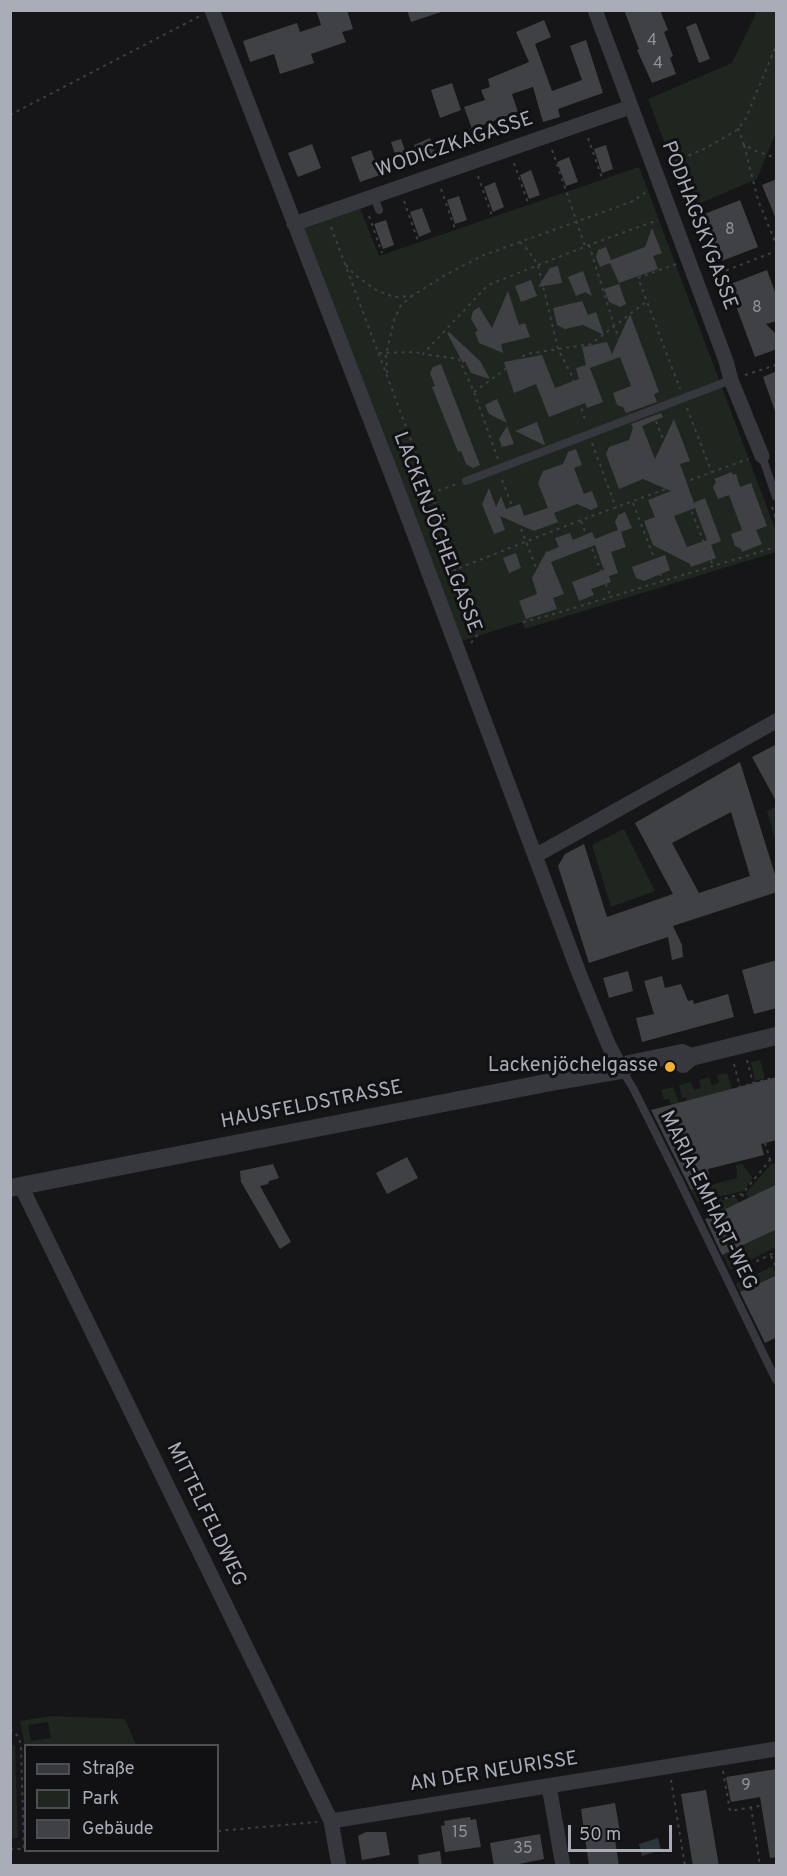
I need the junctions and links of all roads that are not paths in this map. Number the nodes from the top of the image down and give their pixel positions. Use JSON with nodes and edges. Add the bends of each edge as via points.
{"nodes":[{"id":1,"x":595,"y":10,"type":"edge"},
{"id":2,"x":206,"y":13,"type":"edge"},
{"id":3,"x":630,"y":107,"type":"junction"},
{"id":4,"x":294,"y":224,"type":"junction"},
{"id":5,"x":731,"y":380,"type":"junction"},
{"id":6,"x":758,"y":457,"type":"joint"},
{"id":7,"x":466,"y":480,"type":"road end"},
{"id":8,"x":777,"y":497,"type":"edge"},
{"id":9,"x":777,"y":721,"type":"edge"},
{"id":10,"x":536,"y":856,"type":"junction"},
{"id":11,"x":777,"y":1036,"type":"edge"},
{"id":12,"x":623,"y":1070,"type":"junction"},
{"id":13,"x":16,"y":1187,"type":"edge"},
{"id":14,"x":777,"y":1380,"type":"edge"},
{"id":15,"x":777,"y":1749,"type":"edge"},
{"id":16,"x":549,"y":1785,"type":"junction"},
{"id":17,"x":331,"y":1821,"type":"junction"},
{"id":18,"x":339,"y":1866,"type":"edge"},
{"id":19,"x":563,"y":1866,"type":"edge"}],
"edges":[{"from":1,"to":3,"type":"street","name":"PODHAGSKYGASSE"},
{"from":2,"to":4,"type":"street","name":"LACKENJÖCHELGASSE"},
{"from":3,"to":4,"type":"street","name":"WODICZKAGASSE","via":[[589,128],[377,203]]},
{"from":3,"to":5,"type":"street","name":"PODHAGSKYGASSE"},
{"from":4,"to":10,"type":"street","name":"LACKENJÖCHELGASSE"},
{"from":5,"to":6,"type":"street","name":"PODHAGSKYGASSE"},
{"from":5,"to":7,"type":"lane"},
{"from":6,"to":8,"type":"lane"},
{"from":9,"to":10,"type":"street"},
{"from":10,"to":12,"type":"street","name":"LACKENJÖCHELGASSE","via":[[583,984]]},
{"from":11,"to":12,"type":"street","name":"HAUSFELDSTRASSE","via":[[691,1057],[682,1053],[629,1064]]},
{"from":12,"to":13,"type":"street","name":"HAUSFELDSTRASSE"},
{"from":12,"to":14,"type":"lane","name":"MARIA-EMHART-WEG"},
{"from":13,"to":17,"type":"street","name":"MITTELFELDWEG"},
{"from":15,"to":16,"type":"street","name":"AN DER NEURISSE"},
{"from":16,"to":17,"type":"street","name":"AN DER NEURISSE"},
{"from":16,"to":19,"type":"street"},
{"from":17,"to":18,"type":"street","name":"MITTELFELDWEG"}]}
